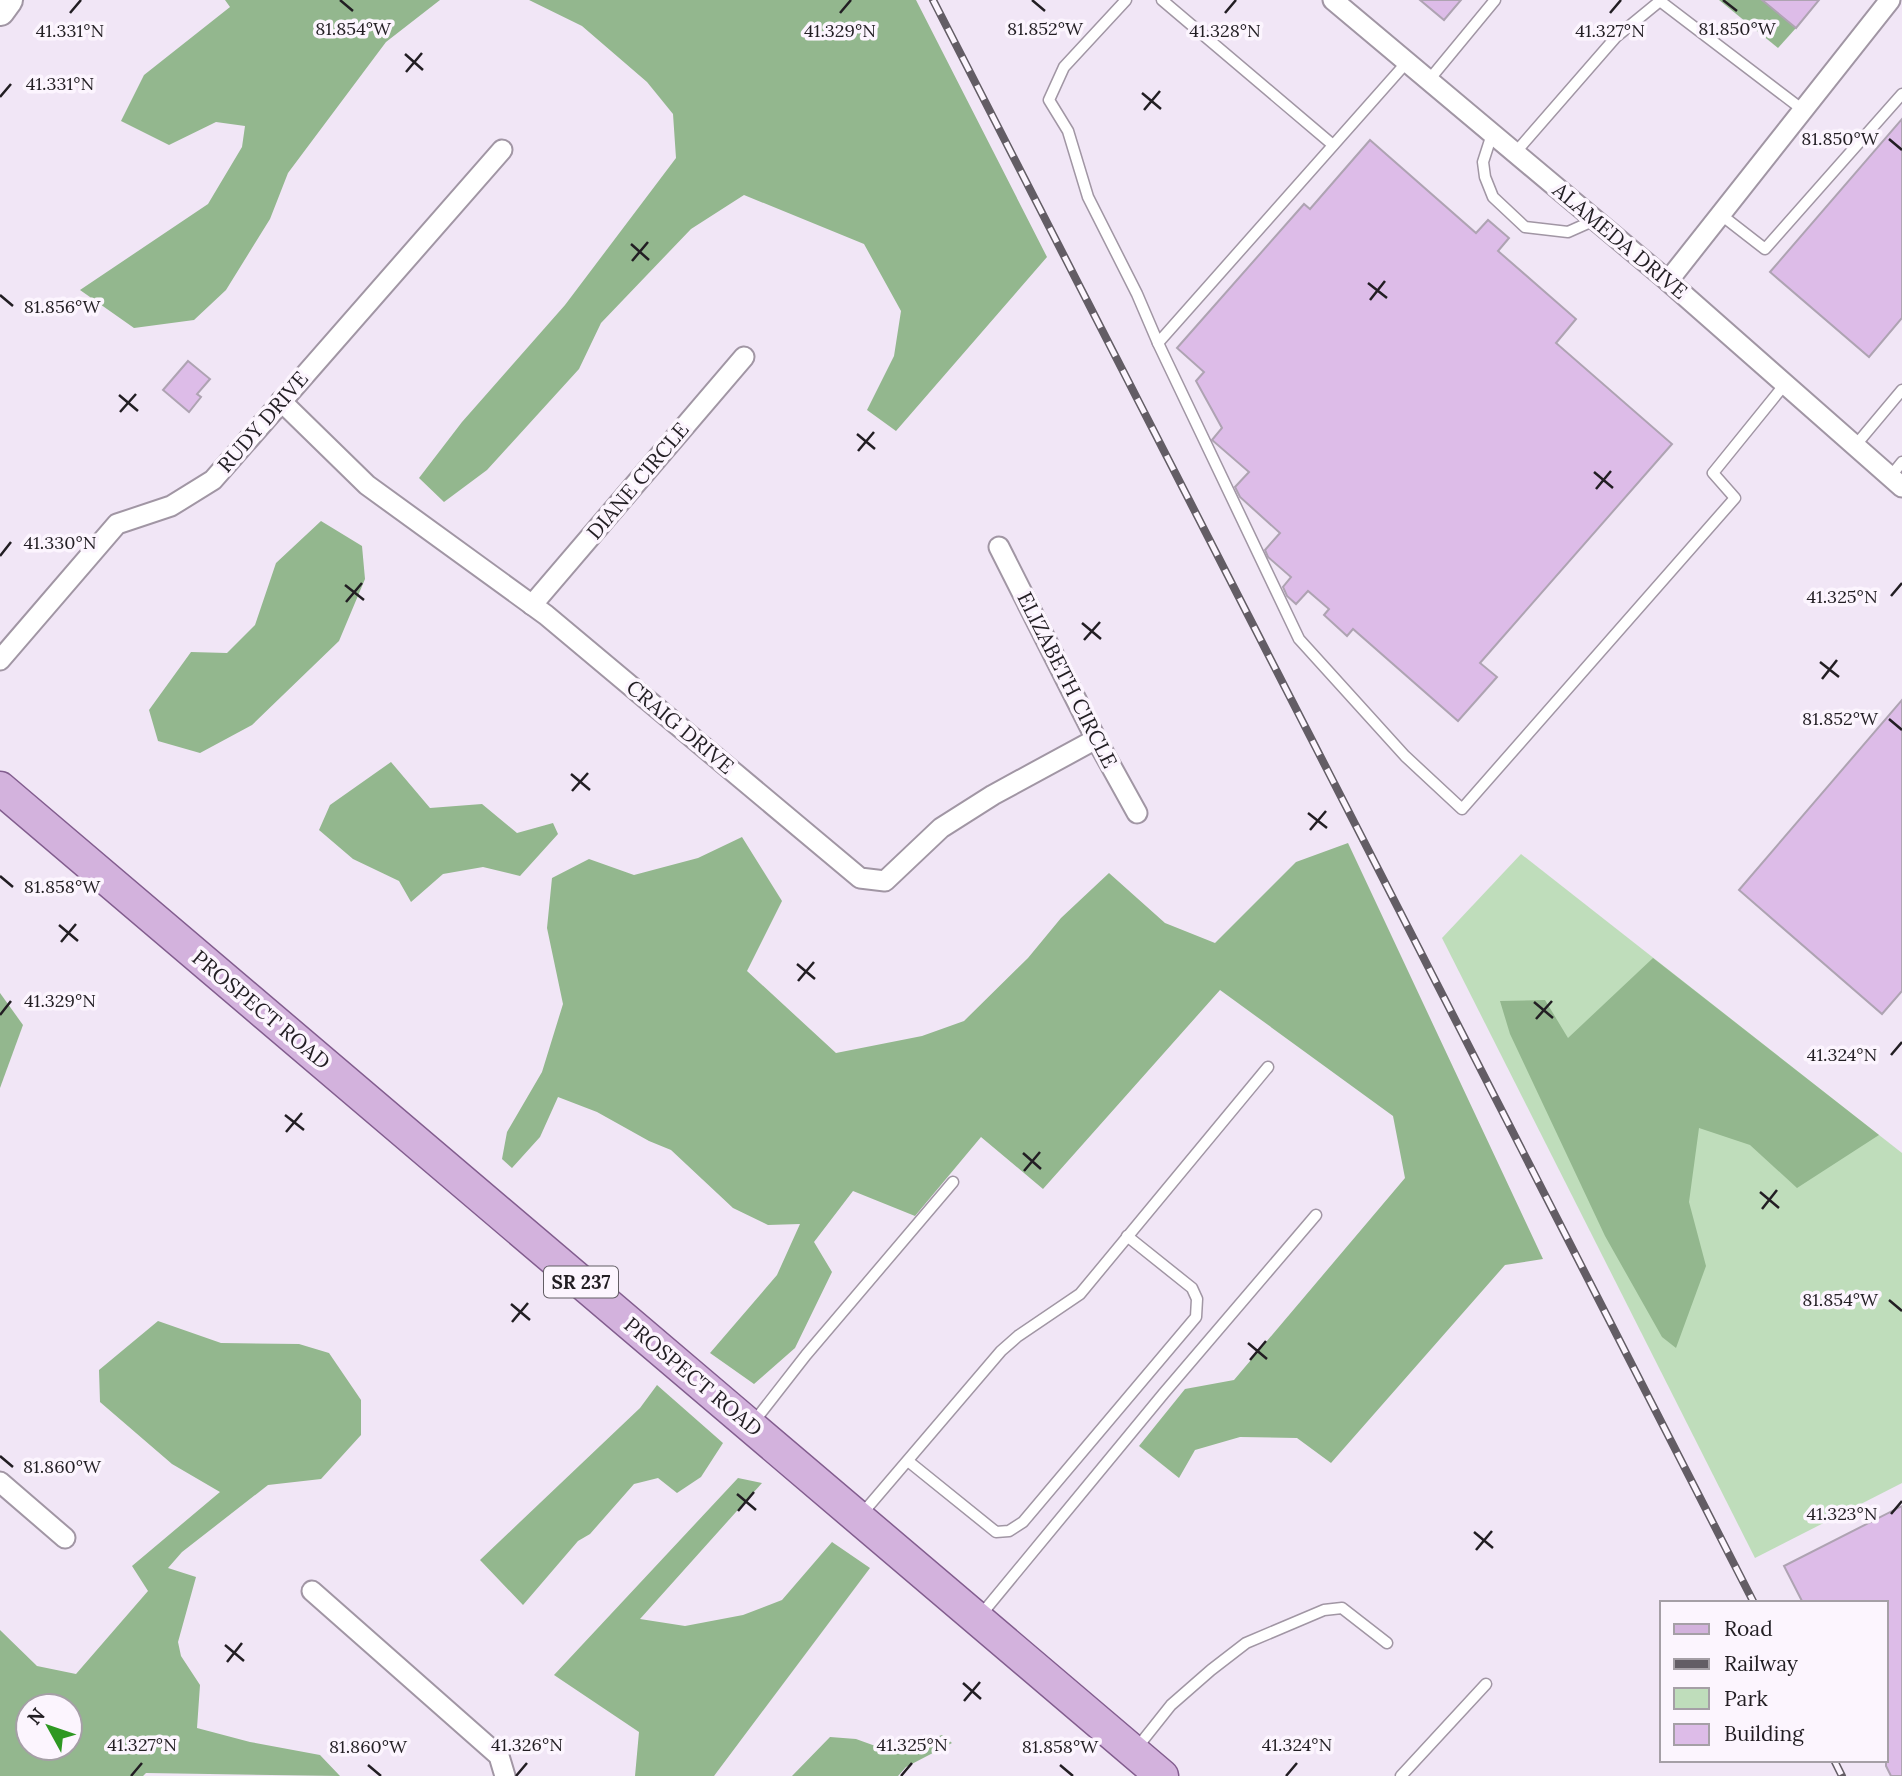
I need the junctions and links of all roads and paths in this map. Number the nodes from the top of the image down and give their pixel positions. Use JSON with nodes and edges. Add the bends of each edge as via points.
{"nodes":[{"id":1,"x":8,"y":0,"type":"edge"},
{"id":2,"x":1126,"y":0,"type":"edge"},
{"id":3,"x":1162,"y":0,"type":"edge"},
{"id":4,"x":1334,"y":0,"type":"edge"},
{"id":5,"x":1495,"y":0,"type":"edge"},
{"id":6,"x":1889,"y":0,"type":"edge"},
{"id":7,"x":0,"y":11,"type":"edge"},
{"id":8,"x":1407,"y":62,"type":"junction"},
{"id":9,"x":1429,"y":80,"type":"junction"},
{"id":10,"x":1902,"y":94,"type":"edge"},
{"id":11,"x":1803,"y":110,"type":"junction"},
{"id":12,"x":1492,"y":134,"type":"junction"},
{"id":13,"x":1333,"y":145,"type":"junction"},
{"id":14,"x":502,"y":150,"type":"dead end"},
{"id":15,"x":1515,"y":153,"type":"junction"},
{"id":16,"x":1720,"y":214,"type":"junction"},
{"id":17,"x":1595,"y":220,"type":"junction"},
{"id":18,"x":1668,"y":281,"type":"junction"},
{"id":19,"x":1158,"y":343,"type":"junction"},
{"id":20,"x":744,"y":357,"type":"dead end"},
{"id":21,"x":1785,"y":384,"type":"junction"},
{"id":22,"x":1902,"y":390,"type":"edge"},
{"id":23,"x":281,"y":401,"type":"junction"},
{"id":24,"x":1855,"y":446,"type":"junction"},
{"id":25,"x":1898,"y":475,"type":"edge"},
{"id":26,"x":999,"y":547,"type":"dead end"},
{"id":27,"x":532,"y":605,"type":"junction"},
{"id":28,"x":0,"y":660,"type":"edge"},
{"id":29,"x":1096,"y":739,"type":"junction"},
{"id":30,"x":0,"y":788,"type":"edge"},
{"id":31,"x":1137,"y":813,"type":"dead end"},
{"id":32,"x":1268,"y":1067,"type":"dead end"},
{"id":33,"x":953,"y":1182,"type":"dead end"},
{"id":34,"x":1316,"y":1215,"type":"dead end"},
{"id":35,"x":1127,"y":1236,"type":"junction"},
{"id":36,"x":750,"y":1426,"type":"junction"},
{"id":37,"x":908,"y":1461,"type":"junction"},
{"id":38,"x":0,"y":1482,"type":"edge"},
{"id":39,"x":859,"y":1518,"type":"junction"},
{"id":40,"x":65,"y":1538,"type":"dead end"},
{"id":41,"x":312,"y":1591,"type":"dead end"},
{"id":42,"x":978,"y":1620,"type":"junction"},
{"id":43,"x":1387,"y":1643,"type":"dead end"},
{"id":44,"x":1486,"y":1684,"type":"dead end"},
{"id":45,"x":1134,"y":1752,"type":"junction"},
{"id":46,"x":505,"y":1776,"type":"edge"},
{"id":47,"x":1161,"y":1776,"type":"edge"},
{"id":48,"x":1401,"y":1776,"type":"edge"}],
"edges":[{"from":1,"to":7,"type":"street"},
{"from":2,"to":19,"type":"lane","via":[[1064,67],[1049,100],[1068,131],[1088,197]]},
{"from":3,"to":13,"type":"lane"},
{"from":4,"to":8,"type":"street","name":"ALAMEDA DRIVE"},
{"from":5,"to":9,"type":"lane"},
{"from":6,"to":11,"type":"street"},
{"from":8,"to":9,"type":"street","name":"ALAMEDA DRIVE"},
{"from":8,"to":13,"type":"lane"},
{"from":9,"to":12,"type":"street","name":"ALAMEDA DRIVE"},
{"from":10,"to":16,"type":"lane","via":[[1765,250]]},
{"from":11,"to":15,"type":"lane","via":[[1660,1],[1616,37]]},
{"from":11,"to":16,"type":"street"},
{"from":12,"to":15,"type":"street","name":"ALAMEDA DRIVE"},
{"from":12,"to":17,"type":"lane","via":[[1483,162],[1485,177],[1493,197],[1525,227],[1568,232]]},
{"from":13,"to":19,"type":"lane"},
{"from":14,"to":23,"type":"street","name":"RUDY DRIVE"},
{"from":15,"to":17,"type":"street","name":"ALAMEDA DRIVE"},
{"from":16,"to":18,"type":"street"},
{"from":17,"to":18,"type":"street","name":"ALAMEDA DRIVE"},
{"from":18,"to":21,"type":"street","name":"ALAMEDA DRIVE"},
{"from":19,"to":21,"type":"lane","via":[[1298,639],[1405,756],[1462,808],[1735,498],[1713,473]]},
{"from":20,"to":27,"type":"street","name":"DIANE CIRCLE"},
{"from":21,"to":24,"type":"street","name":"ALAMEDA DRIVE"},
{"from":22,"to":24,"type":"lane"},
{"from":23,"to":27,"type":"street","name":"CRAIG DRIVE","via":[[367,485]]},
{"from":23,"to":28,"type":"street","name":"RUDY DRIVE","via":[[213,480],[172,506],[117,524]]},
{"from":24,"to":25,"type":"street","name":"ALAMEDA DRIVE"},
{"from":26,"to":29,"type":"street","name":"ELIZABETH CIRCLE"},
{"from":27,"to":29,"type":"street","name":"CRAIG DRIVE","via":[[860,878],[885,881],[941,828]]},
{"from":29,"to":31,"type":"street","name":"ELIZABETH CIRCLE"},
{"from":30,"to":36,"type":"main road","name":"PROSPECT ROAD","number":"SR 237"},
{"from":32,"to":35,"type":"lane"},
{"from":33,"to":36,"type":"lane"},
{"from":34,"to":42,"type":"lane"},
{"from":35,"to":37,"type":"lane","via":[[1080,1294],[1001,1351]]},
{"from":35,"to":37,"type":"lane","via":[[1192,1287],[1196,1317],[1023,1522],[1009,1531],[996,1532]]},
{"from":36,"to":39,"type":"main road","name":"PROSPECT ROAD","number":"SR 237"},
{"from":37,"to":39,"type":"lane"},
{"from":38,"to":40,"type":"street"},
{"from":39,"to":42,"type":"main road","name":"PROSPECT ROAD","number":"SR 237"},
{"from":41,"to":46,"type":"street","via":[[499,1756]]},
{"from":42,"to":45,"type":"main road","name":"PROSPECT ROAD","number":"SR 237"},
{"from":43,"to":45,"type":"lane","via":[[1342,1608],[1324,1610],[1268,1633],[1246,1643],[1171,1705]]},
{"from":44,"to":48,"type":"lane"},
{"from":45,"to":47,"type":"main road","name":"PROSPECT ROAD","number":"SR 237"}]}
